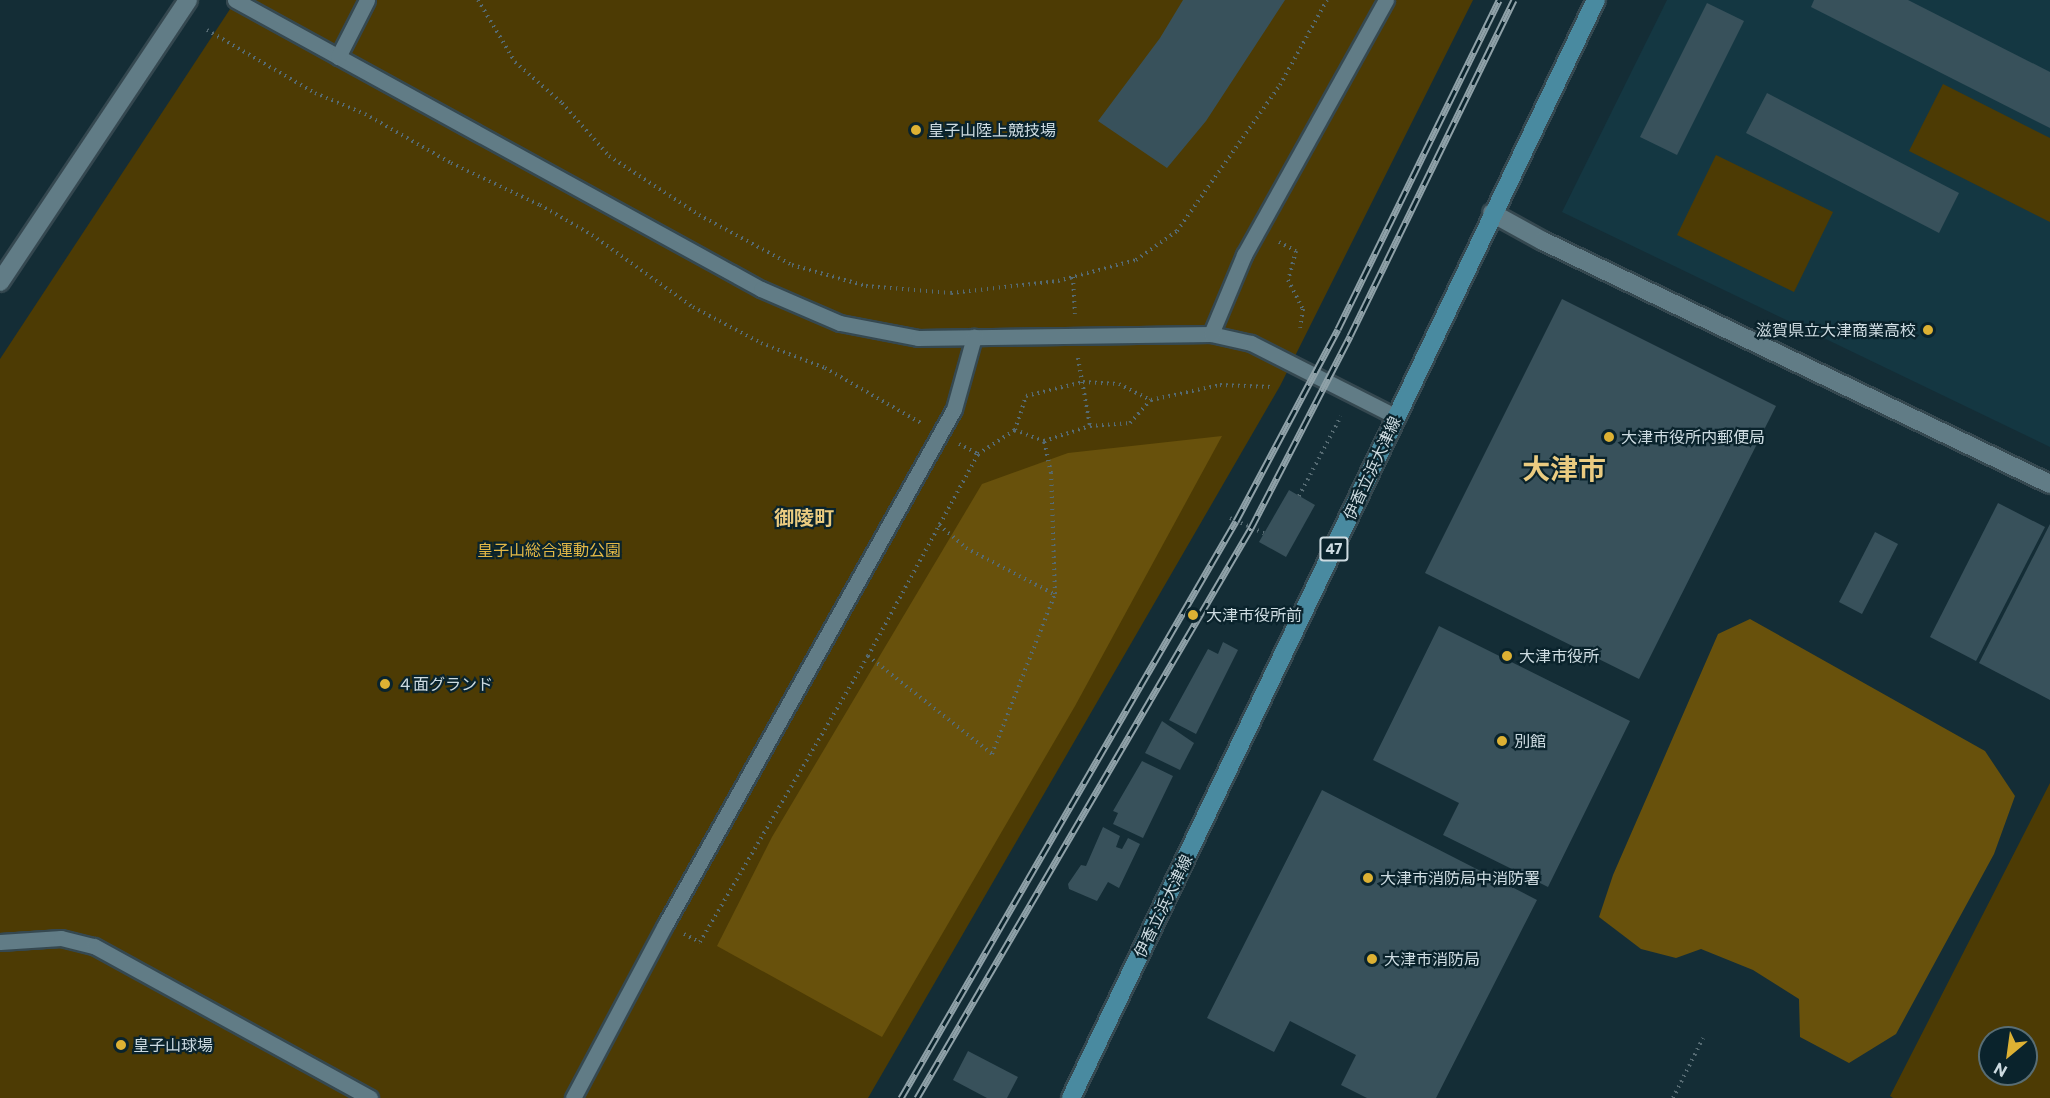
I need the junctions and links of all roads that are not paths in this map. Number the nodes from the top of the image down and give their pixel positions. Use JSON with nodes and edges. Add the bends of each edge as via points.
{"nodes":[{"id":1,"x":188,"y":0,"type":"edge"},
{"id":2,"x":235,"y":0,"type":"edge"},
{"id":3,"x":368,"y":0,"type":"edge"},
{"id":4,"x":1386,"y":0,"type":"edge"},
{"id":5,"x":1596,"y":0,"type":"edge"},
{"id":6,"x":338,"y":57,"type":"junction"},
{"id":7,"x":1492,"y":213,"type":"junction"},
{"id":8,"x":0,"y":282,"type":"edge"},
{"id":9,"x":1211,"y":334,"type":"junction"},
{"id":10,"x":974,"y":337,"type":"junction"},
{"id":11,"x":1397,"y":417,"type":"junction"},
{"id":12,"x":2050,"y":484,"type":"edge"},
{"id":13,"x":0,"y":942,"type":"edge"},
{"id":14,"x":370,"y":1098,"type":"edge"},
{"id":15,"x":573,"y":1098,"type":"edge"},
{"id":16,"x":1071,"y":1098,"type":"edge"}],
"edges":[{"from":1,"to":8,"type":"street"},
{"from":2,"to":6,"type":"lane"},
{"from":3,"to":6,"type":"lane"},
{"from":4,"to":9,"type":"lane","via":[[1257,230]]},
{"from":5,"to":7,"type":"main road","name":"伊香立浜大津線","number":"47"},
{"from":6,"to":10,"type":"lane","via":[[806,311],[879,333],[918,338]]},
{"from":7,"to":11,"type":"main road","name":"伊香立浜大津線","number":"47"},
{"from":7,"to":12,"type":"street"},
{"from":9,"to":10,"type":"lane"},
{"from":9,"to":11,"type":"lane","via":[[1251,343]]},
{"from":10,"to":15,"type":"lane","via":[[954,409],[665,925]]},
{"from":11,"to":16,"type":"main road","name":"伊香立浜大津線","number":"47"},
{"from":13,"to":14,"type":"lane","via":[[61,938],[94,946]]}]}
